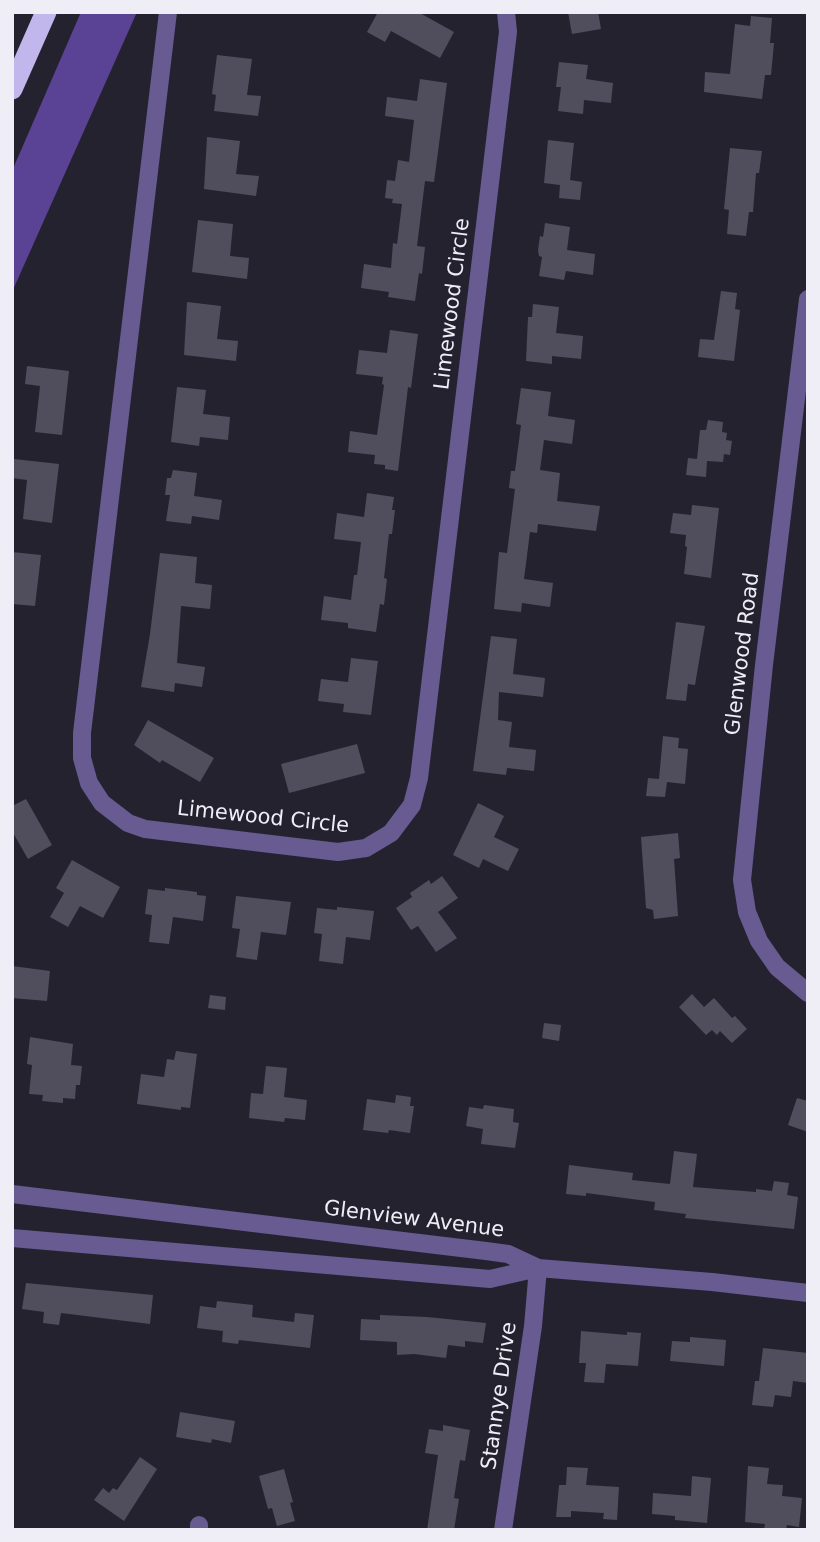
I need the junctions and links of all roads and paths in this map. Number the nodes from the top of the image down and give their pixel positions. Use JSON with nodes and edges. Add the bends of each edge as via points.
{"nodes":[{"id":1,"x":46,"y":12,"type":"edge"},
{"id":2,"x":168,"y":12,"type":"edge"},
{"id":3,"x":506,"y":12,"type":"edge"},
{"id":4,"x":12,"y":89,"type":"edge"},
{"id":5,"x":808,"y":299,"type":"edge"},
{"id":6,"x":808,"y":993,"type":"edge"},
{"id":7,"x":12,"y":1194,"type":"edge"},
{"id":8,"x":12,"y":1238,"type":"edge"},
{"id":9,"x":538,"y":1268,"type":"junction"},
{"id":10,"x":808,"y":1293,"type":"edge"},
{"id":11,"x":503,"y":1530,"type":"edge"}],
"edges":[{"from":1,"to":4,"type":"highway"},
{"from":2,"to":3,"type":"street","name":"Limewood Circle","via":[[82,758],[95,793],[128,823],[145,829],[338,852],[366,848],[391,833],[412,804],[419,778],[507,46]]},
{"from":5,"to":6,"type":"street","name":"Glenwood Road","via":[[742,880],[747,912],[759,941],[777,967]]},
{"from":7,"to":9,"type":"street","name":"Glenview Avenue","via":[[508,1254]]},
{"from":8,"to":9,"type":"street","via":[[490,1279]]},
{"from":9,"to":10,"type":"street","name":"Glenview Avenue"},
{"from":9,"to":11,"type":"street","name":"Stannye Drive"}]}
